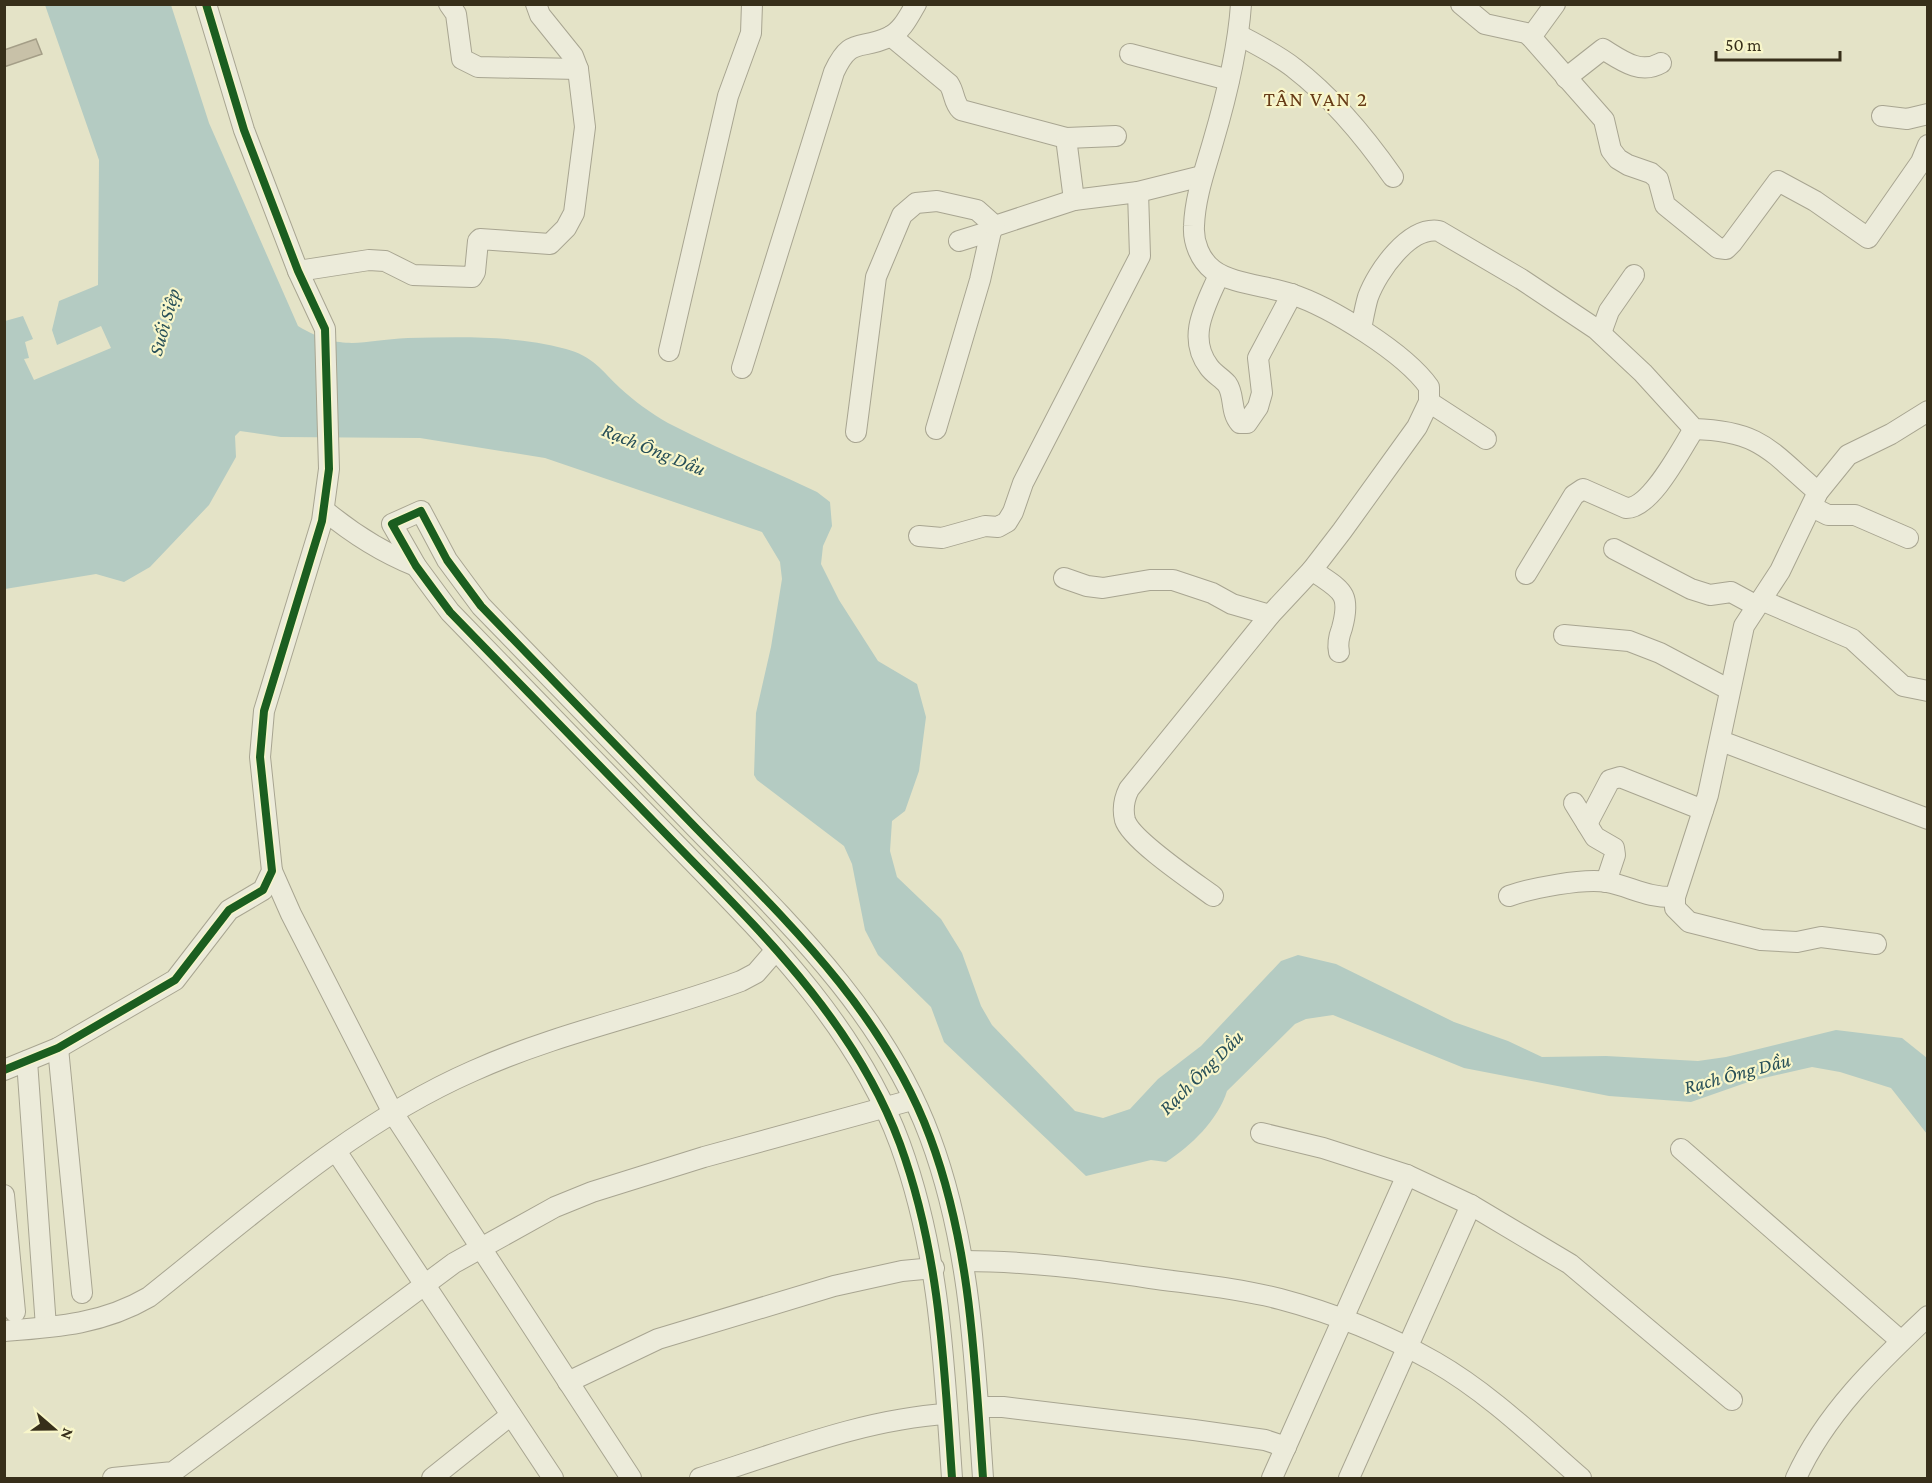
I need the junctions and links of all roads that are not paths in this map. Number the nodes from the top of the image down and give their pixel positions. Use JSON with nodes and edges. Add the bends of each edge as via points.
{"nodes":[{"id":1,"x":206,"y":4,"type":"edge"},
{"id":2,"x":449,"y":4,"type":"edge"},
{"id":3,"x":536,"y":4,"type":"edge"},
{"id":4,"x":752,"y":4,"type":"edge"},
{"id":5,"x":916,"y":4,"type":"edge"},
{"id":6,"x":1241,"y":4,"type":"edge"},
{"id":7,"x":1461,"y":4,"type":"edge"},
{"id":8,"x":1555,"y":4,"type":"edge"},
{"id":9,"x":1239,"y":34,"type":"junction"},
{"id":10,"x":891,"y":36,"type":"junction"},
{"id":11,"x":1531,"y":37,"type":"junction"},
{"id":12,"x":1130,"y":54,"type":"dead end"},
{"id":13,"x":1661,"y":63,"type":"dead end"},
{"id":14,"x":578,"y":69,"type":"junction"},
{"id":15,"x":1566,"y":78,"type":"junction"},
{"id":16,"x":1229,"y":80,"type":"junction"},
{"id":17,"x":1928,"y":114,"type":"edge"},
{"id":18,"x":1882,"y":116,"type":"dead end"},
{"id":19,"x":1116,"y":136,"type":"dead end"},
{"id":20,"x":1065,"y":138,"type":"junction"},
{"id":21,"x":1928,"y":145,"type":"edge"},
{"id":22,"x":1202,"y":176,"type":"junction"},
{"id":23,"x":1393,"y":177,"type":"dead end"},
{"id":24,"x":1138,"y":192,"type":"junction"},
{"id":25,"x":1074,"y":200,"type":"junction"},
{"id":26,"x":993,"y":229,"type":"junction"},
{"id":27,"x":959,"y":241,"type":"dead end"},
{"id":28,"x":297,"y":271,"type":"junction"},
{"id":29,"x":1219,"y":275,"type":"junction"},
{"id":30,"x":1634,"y":275,"type":"dead end"},
{"id":31,"x":1292,"y":294,"type":"junction"},
{"id":32,"x":1361,"y":329,"type":"junction"},
{"id":33,"x":1601,"y":333,"type":"junction"},
{"id":34,"x":669,"y":351,"type":"dead end"},
{"id":35,"x":742,"y":368,"type":"dead end"},
{"id":36,"x":1428,"y":402,"type":"junction"},
{"id":37,"x":1928,"y":411,"type":"edge"},
{"id":38,"x":936,"y":429,"type":"dead end"},
{"id":39,"x":1694,"y":429,"type":"junction"},
{"id":40,"x":856,"y":432,"type":"dead end"},
{"id":41,"x":1486,"y":439,"type":"dead end"},
{"id":42,"x":1815,"y":500,"type":"junction"},
{"id":43,"x":324,"y":510,"type":"junction"},
{"id":44,"x":919,"y":536,"type":"dead end"},
{"id":45,"x":1908,"y":537,"type":"dead end"},
{"id":46,"x":1614,"y":549,"type":"dead end"},
{"id":47,"x":416,"y":566,"type":"junction"},
{"id":48,"x":1312,"y":570,"type":"junction"},
{"id":49,"x":1526,"y":574,"type":"dead end"},
{"id":50,"x":1064,"y":578,"type":"dead end"},
{"id":51,"x":1758,"y":602,"type":"junction"},
{"id":52,"x":1270,"y":615,"type":"junction"},
{"id":53,"x":1564,"y":635,"type":"dead end"},
{"id":54,"x":522,"y":649,"type":"junction"},
{"id":55,"x":1339,"y":652,"type":"dead end"},
{"id":56,"x":505,"y":669,"type":"junction"},
{"id":57,"x":1728,"y":689,"type":"junction"},
{"id":58,"x":1928,"y":691,"type":"edge"},
{"id":59,"x":1721,"y":741,"type":"junction"},
{"id":60,"x":1574,"y":803,"type":"dead end"},
{"id":61,"x":1703,"y":810,"type":"junction"},
{"id":62,"x":1928,"y":819,"type":"edge"},
{"id":63,"x":1587,"y":824,"type":"junction"},
{"id":64,"x":272,"y":871,"type":"junction"},
{"id":65,"x":1606,"y":882,"type":"junction"},
{"id":66,"x":1213,"y":896,"type":"dead end"},
{"id":67,"x":1509,"y":896,"type":"dead end"},
{"id":68,"x":1675,"y":897,"type":"junction"},
{"id":69,"x":1876,"y":944,"type":"dead end"},
{"id":70,"x":776,"y":950,"type":"junction"},
{"id":71,"x":58,"y":1048,"type":"junction"},
{"id":72,"x":27,"y":1061,"type":"junction"},
{"id":73,"x":4,"y":1070,"type":"edge"},
{"id":74,"x":912,"y":1100,"type":"junction"},
{"id":75,"x":883,"y":1108,"type":"junction"},
{"id":76,"x":393,"y":1113,"type":"junction"},
{"id":77,"x":1261,"y":1133,"type":"dead end"},
{"id":78,"x":1681,"y":1149,"type":"dead end"},
{"id":79,"x":336,"y":1151,"type":"junction"},
{"id":80,"x":1407,"y":1175,"type":"junction"},
{"id":81,"x":4,"y":1195,"type":"edge"},
{"id":82,"x":1472,"y":1205,"type":"junction"},
{"id":83,"x":481,"y":1247,"type":"junction"},
{"id":84,"x":964,"y":1261,"type":"junction"},
{"id":85,"x":934,"y":1268,"type":"junction"},
{"id":86,"x":425,"y":1285,"type":"junction"},
{"id":87,"x":82,"y":1293,"type":"dead end"},
{"id":88,"x":15,"y":1311,"type":"dead end"},
{"id":89,"x":1928,"y":1316,"type":"edge"},
{"id":90,"x":1343,"y":1319,"type":"junction"},
{"id":91,"x":46,"y":1327,"type":"junction"},
{"id":92,"x":4,"y":1331,"type":"edge"},
{"id":93,"x":1901,"y":1341,"type":"junction"},
{"id":94,"x":1407,"y":1348,"type":"junction"},
{"id":95,"x":568,"y":1382,"type":"junction"},
{"id":96,"x":1732,"y":1400,"type":"dead end"},
{"id":97,"x":978,"y":1407,"type":"junction"},
{"id":98,"x":947,"y":1414,"type":"junction"},
{"id":99,"x":511,"y":1415,"type":"junction"},
{"id":100,"x":1286,"y":1447,"type":"junction"},
{"id":101,"x":170,"y":1475,"type":"edge"},
{"id":102,"x":1350,"y":1478,"type":"edge"},
{"id":103,"x":113,"y":1479,"type":"edge"},
{"id":104,"x":432,"y":1479,"type":"edge"},
{"id":105,"x":553,"y":1479,"type":"edge"},
{"id":106,"x":631,"y":1479,"type":"edge"},
{"id":107,"x":700,"y":1479,"type":"edge"},
{"id":108,"x":952,"y":1479,"type":"edge"},
{"id":109,"x":983,"y":1479,"type":"edge"},
{"id":110,"x":1272,"y":1479,"type":"edge"},
{"id":111,"x":1581,"y":1479,"type":"edge"},
{"id":112,"x":1796,"y":1479,"type":"edge"}],
"edges":[{"from":1,"to":28,"type":"street","via":[[244,130]]},
{"from":2,"to":14,"type":"street","via":[[456,14],[462,59],[470,64]]},
{"from":3,"to":14,"type":"street"},
{"from":4,"to":34,"type":"street","via":[[751,33],[728,96]]},
{"from":5,"to":10,"type":"street","via":[[906,23]]},
{"from":6,"to":9,"type":"street"},
{"from":7,"to":11,"type":"street","via":[[1485,24]]},
{"from":8,"to":11,"type":"street"},
{"from":9,"to":16,"type":"street"},
{"from":9,"to":23,"type":"street","via":[[1293,67],[1325,95]]},
{"from":10,"to":20,"type":"street","via":[[949,84],[961,110]]},
{"from":10,"to":35,"type":"street","via":[[850,47],[834,72]]},
{"from":11,"to":15,"type":"street"},
{"from":12,"to":16,"type":"street"},
{"from":13,"to":15,"type":"street","via":[[1640,67],[1603,49]]},
{"from":14,"to":28,"type":"street","via":[[585,127],[574,213],[550,244],[480,239],[472,277],[413,275],[385,261],[369,260]]},
{"from":15,"to":21,"type":"street","via":[[1604,120],[1611,150],[1618,159],[1651,173],[1658,180],[1665,205],[1718,248],[1726,249],[1732,243],[1778,181],[1868,238],[1921,162]]},
{"from":16,"to":22,"type":"street"},
{"from":17,"to":18,"type":"street","via":[[1907,119]]},
{"from":19,"to":20,"type":"street"},
{"from":20,"to":25,"type":"street"},
{"from":22,"to":24,"type":"street"},
{"from":22,"to":29,"type":"street","via":[[1193,230],[1204,262]]},
{"from":24,"to":25,"type":"street"},
{"from":24,"to":44,"type":"street","via":[[1140,256],[1023,483],[1007,522],[942,538]]},
{"from":25,"to":26,"type":"street"},
{"from":26,"to":27,"type":"street"},
{"from":26,"to":38,"type":"street"},
{"from":26,"to":40,"type":"street","via":[[977,210],[937,201],[916,203],[902,214],[876,277]]},
{"from":28,"to":43,"type":"street","via":[[325,329],[329,469]]},
{"from":29,"to":31,"type":"street"},
{"from":29,"to":31,"type":"street","via":[[1197,335],[1200,352],[1228,385],[1233,416],[1240,423],[1247,423],[1258,407],[1262,393],[1257,363]]},
{"from":30,"to":33,"type":"street","via":[[1609,312]]},
{"from":31,"to":32,"type":"street"},
{"from":32,"to":33,"type":"street","via":[[1375,283],[1398,252],[1429,229],[1439,231],[1521,279]]},
{"from":32,"to":36,"type":"street","via":[[1422,377],[1429,387]]},
{"from":33,"to":39,"type":"street"},
{"from":36,"to":41,"type":"street"},
{"from":36,"to":48,"type":"street","via":[[1417,427]]},
{"from":37,"to":42,"type":"street","via":[[1848,455]]},
{"from":39,"to":42,"type":"street","via":[[1752,437]]},
{"from":39,"to":49,"type":"street","via":[[1649,496],[1633,508],[1583,489],[1574,495]]},
{"from":42,"to":45,"type":"street","via":[[1828,515],[1855,515]]},
{"from":42,"to":51,"type":"street","via":[[1780,571]]},
{"from":43,"to":47,"type":"street","via":[[385,554]]},
{"from":43,"to":64,"type":"street","via":[[264,711],[261,757]]},
{"from":46,"to":51,"type":"street","via":[[1710,596],[1731,592]]},
{"from":47,"to":54,"type":"street","via":[[392,524],[421,511],[447,560],[474,597]]},
{"from":47,"to":56,"type":"street","via":[[450,612]]},
{"from":48,"to":52,"type":"street"},
{"from":48,"to":55,"type":"street","via":[[1334,586],[1346,602]]},
{"from":50,"to":52,"type":"street","via":[[1103,588],[1173,580]]},
{"from":51,"to":57,"type":"street","via":[[1744,626]]},
{"from":51,"to":58,"type":"street","via":[[1852,639],[1903,686]]},
{"from":52,"to":66,"type":"street","via":[[1129,789],[1123,803],[1125,822],[1143,842]]},
{"from":53,"to":57,"type":"street","via":[[1629,641],[1669,657]]},
{"from":54,"to":56,"type":"street"},
{"from":54,"to":74,"type":"street","via":[[801,936],[881,1038]]},
{"from":56,"to":70,"type":"street"},
{"from":57,"to":59,"type":"street"},
{"from":59,"to":61,"type":"street"},
{"from":59,"to":62,"type":"street"},
{"from":60,"to":63,"type":"street"},
{"from":61,"to":63,"type":"street","via":[[1620,777],[1610,780]]},
{"from":61,"to":68,"type":"street"},
{"from":63,"to":65,"type":"street","via":[[1595,837],[1614,848]]},
{"from":64,"to":71,"type":"street","via":[[263,890],[229,910],[175,980]]},
{"from":64,"to":76,"type":"street"},
{"from":65,"to":67,"type":"street","via":[[1536,887]]},
{"from":65,"to":68,"type":"street","via":[[1645,896]]},
{"from":68,"to":69,"type":"street","via":[[1675,908],[1689,922],[1761,940],[1797,942],[1821,936]]},
{"from":70,"to":75,"type":"street","via":[[847,1038]]},
{"from":70,"to":76,"type":"street","via":[[756,973],[741,981],[510,1056],[472,1071]]},
{"from":71,"to":72,"type":"street"},
{"from":71,"to":87,"type":"street"},
{"from":72,"to":73,"type":"street"},
{"from":72,"to":91,"type":"street"},
{"from":74,"to":75,"type":"street"},
{"from":74,"to":84,"type":"street","via":[[929,1136]]},
{"from":75,"to":83,"type":"street","via":[[592,1192]]},
{"from":75,"to":85,"type":"street","via":[[902,1149]]},
{"from":76,"to":79,"type":"street"},
{"from":76,"to":83,"type":"street"},
{"from":77,"to":80,"type":"street","via":[[1345,1154]]},
{"from":78,"to":93,"type":"street"},
{"from":79,"to":86,"type":"street"},
{"from":79,"to":91,"type":"street","via":[[149,1297],[112,1316]]},
{"from":80,"to":82,"type":"street"},
{"from":80,"to":90,"type":"street"},
{"from":81,"to":88,"type":"street"},
{"from":82,"to":94,"type":"street"},
{"from":82,"to":96,"type":"street","via":[[1570,1264]]},
{"from":83,"to":86,"type":"street"},
{"from":83,"to":95,"type":"street"},
{"from":84,"to":90,"type":"street","via":[[1012,1261],[1245,1291]]},
{"from":84,"to":97,"type":"street"},
{"from":85,"to":95,"type":"street","via":[[902,1270],[834,1286],[668,1336]]},
{"from":85,"to":98,"type":"street"},
{"from":86,"to":99,"type":"street"},
{"from":86,"to":101,"type":"street"},
{"from":89,"to":93,"type":"street"},
{"from":90,"to":94,"type":"street"},
{"from":90,"to":100,"type":"street"},
{"from":91,"to":92,"type":"street"},
{"from":93,"to":112,"type":"street","via":[[1824,1427]]},
{"from":94,"to":102,"type":"street"},
{"from":94,"to":111,"type":"street","via":[[1461,1378]]},
{"from":95,"to":106,"type":"street"},
{"from":97,"to":100,"type":"street","via":[[1194,1430],[1265,1440]]},
{"from":97,"to":109,"type":"street"},
{"from":98,"to":107,"type":"street","via":[[911,1416],[875,1425]]},
{"from":98,"to":108,"type":"street"},
{"from":99,"to":104,"type":"street"},
{"from":99,"to":105,"type":"street"},
{"from":100,"to":110,"type":"street"},
{"from":101,"to":103,"type":"street"}]}
